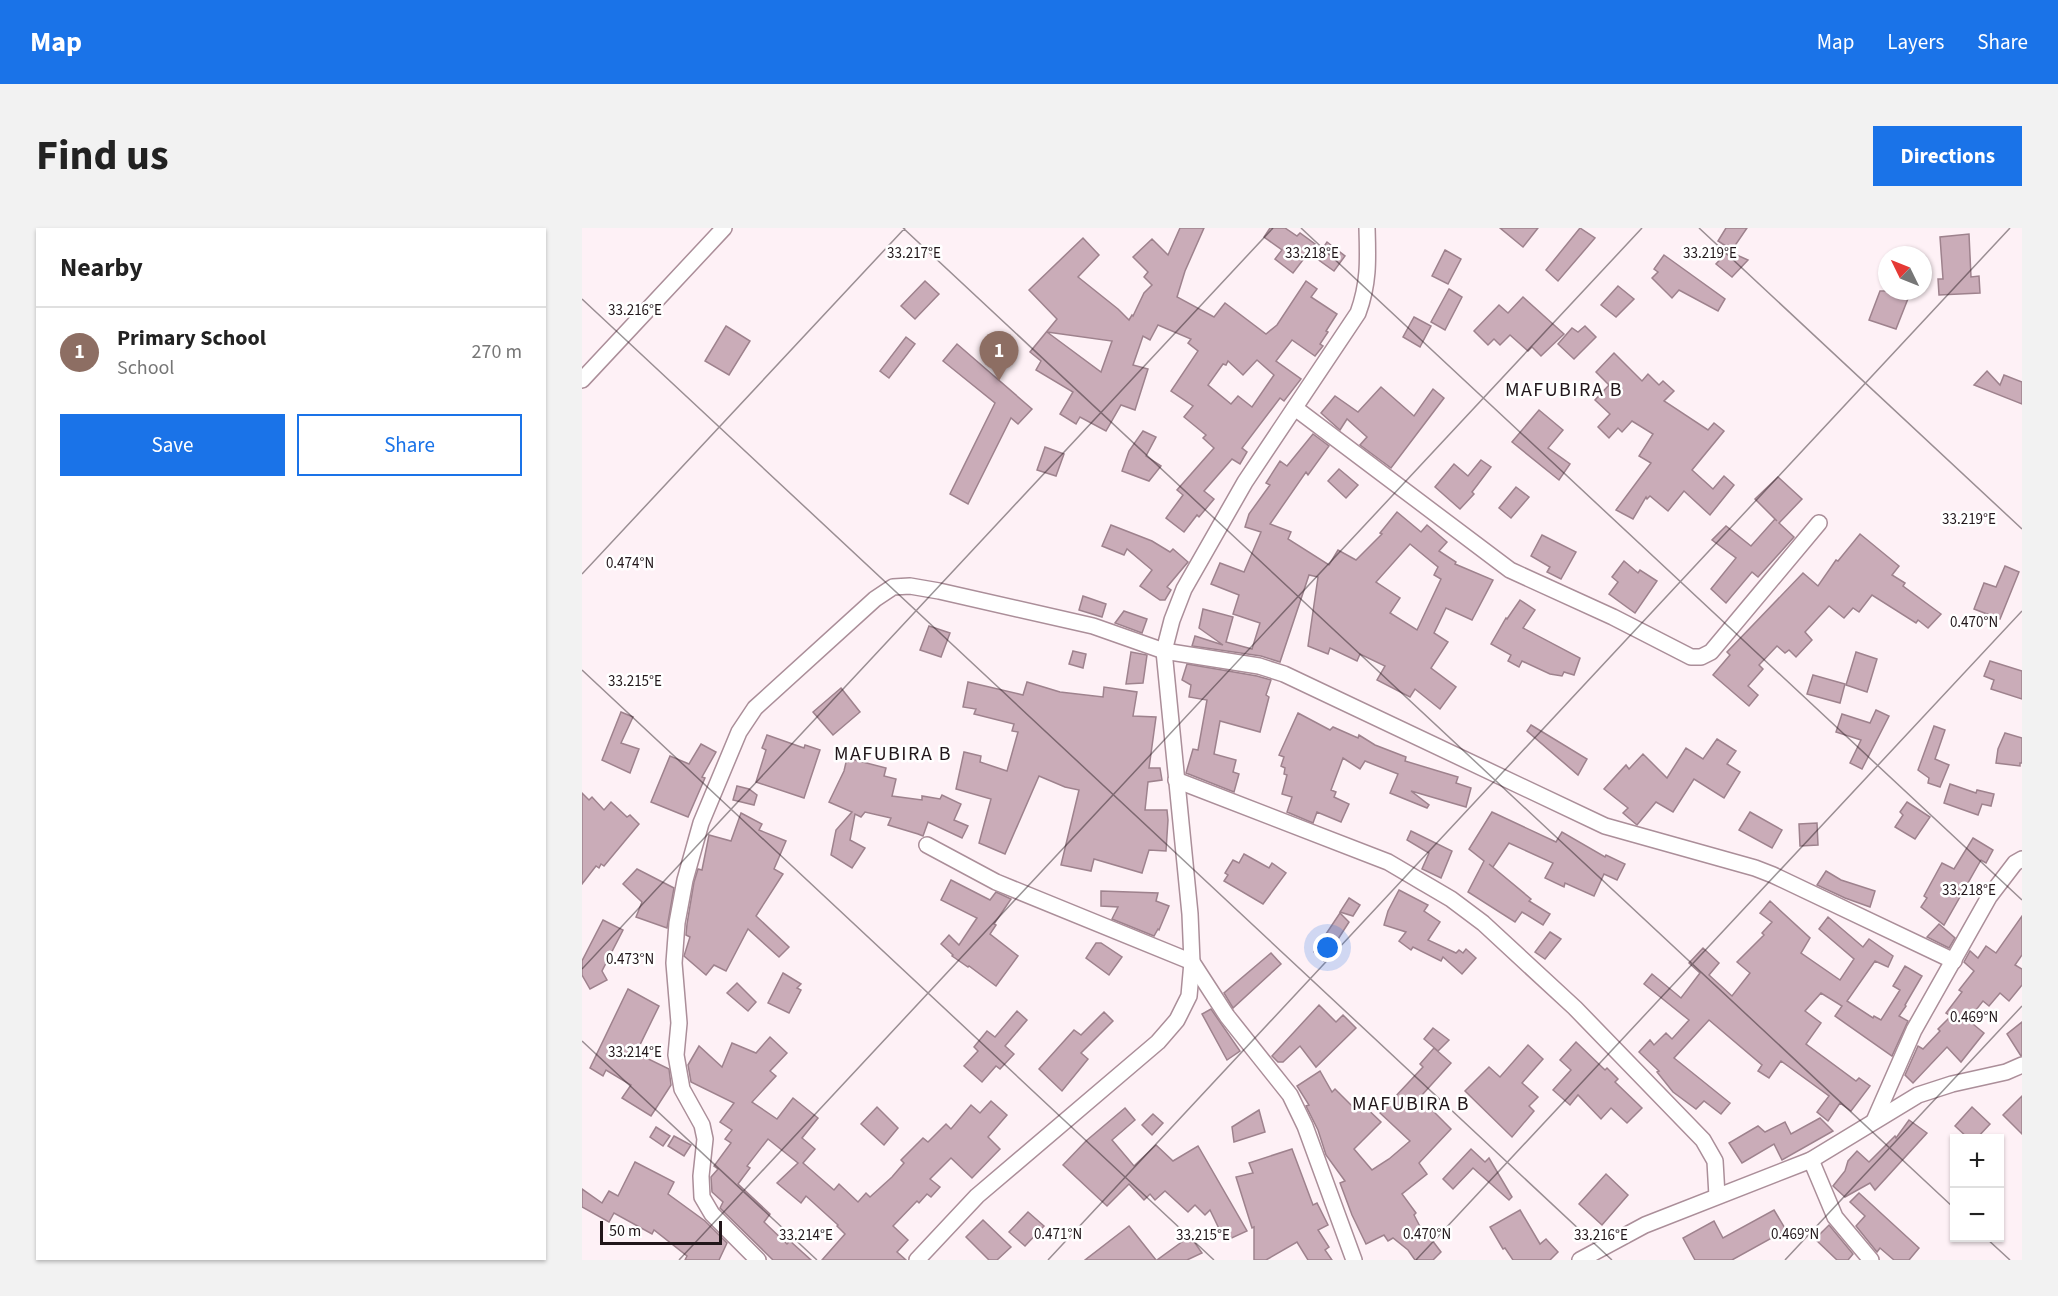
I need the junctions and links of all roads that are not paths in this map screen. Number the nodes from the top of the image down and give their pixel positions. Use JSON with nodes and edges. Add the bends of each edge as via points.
{"nodes":[{"id":1,"x":724,"y":228,"type":"edge"},
{"id":2,"x":1367,"y":228,"type":"edge"},
{"id":3,"x":582,"y":380,"type":"edge"},
{"id":4,"x":1295,"y":408,"type":"junction"},
{"id":5,"x":1819,"y":523,"type":"dead end"},
{"id":6,"x":1164,"y":651,"type":"junction"},
{"id":7,"x":1176,"y":780,"type":"junction"},
{"id":8,"x":927,"y":844,"type":"dead end"},
{"id":9,"x":2022,"y":859,"type":"edge"},
{"id":10,"x":1954,"y":961,"type":"junction"},
{"id":11,"x":1192,"y":962,"type":"junction"},
{"id":12,"x":2022,"y":1065,"type":"edge"},
{"id":13,"x":1874,"y":1121,"type":"junction"},
{"id":14,"x":1811,"y":1160,"type":"junction"},
{"id":15,"x":1717,"y":1196,"type":"junction"},
{"id":16,"x":758,"y":1260,"type":"edge"},
{"id":17,"x":917,"y":1260,"type":"edge"},
{"id":18,"x":1354,"y":1260,"type":"edge"},
{"id":19,"x":1580,"y":1260,"type":"edge"},
{"id":20,"x":1871,"y":1260,"type":"edge"}],
"edges":[{"from":1,"to":3,"type":"street"},
{"from":2,"to":4,"type":"street","via":[[1369,271],[1358,313]]},
{"from":4,"to":5,"type":"street","via":[[1510,570],[1691,657],[1711,652]]},
{"from":4,"to":6,"type":"street","via":[[1245,482],[1184,589]]},
{"from":6,"to":7,"type":"street"},
{"from":6,"to":10,"type":"street","via":[[1259,666],[1284,674],[1605,826],[1755,868]]},
{"from":6,"to":16,"type":"street","via":[[1093,626],[939,591],[893,587],[875,598],[755,708],[739,732],[700,823],[685,880],[674,963],[679,1023],[675,1055],[682,1089],[702,1125],[705,1139],[702,1197],[712,1214]]},
{"from":7,"to":11,"type":"street"},
{"from":7,"to":15,"type":"street","via":[[1388,862],[1451,898],[1575,1008],[1703,1140],[1715,1161]]},
{"from":8,"to":11,"type":"street","via":[[996,882]]},
{"from":9,"to":10,"type":"street","via":[[1989,897]]},
{"from":10,"to":13,"type":"street","via":[[1914,1030]]},
{"from":11,"to":17,"type":"street","via":[[1189,996],[1177,1020],[1158,1042],[977,1196]]},
{"from":11,"to":18,"type":"street","via":[[1227,1016],[1290,1095]]},
{"from":12,"to":13,"type":"street","via":[[1918,1095]]},
{"from":13,"to":14,"type":"street"},
{"from":14,"to":15,"type":"street"},
{"from":14,"to":20,"type":"street","via":[[1834,1217]]},
{"from":15,"to":19,"type":"street","via":[[1645,1225]]}]}
